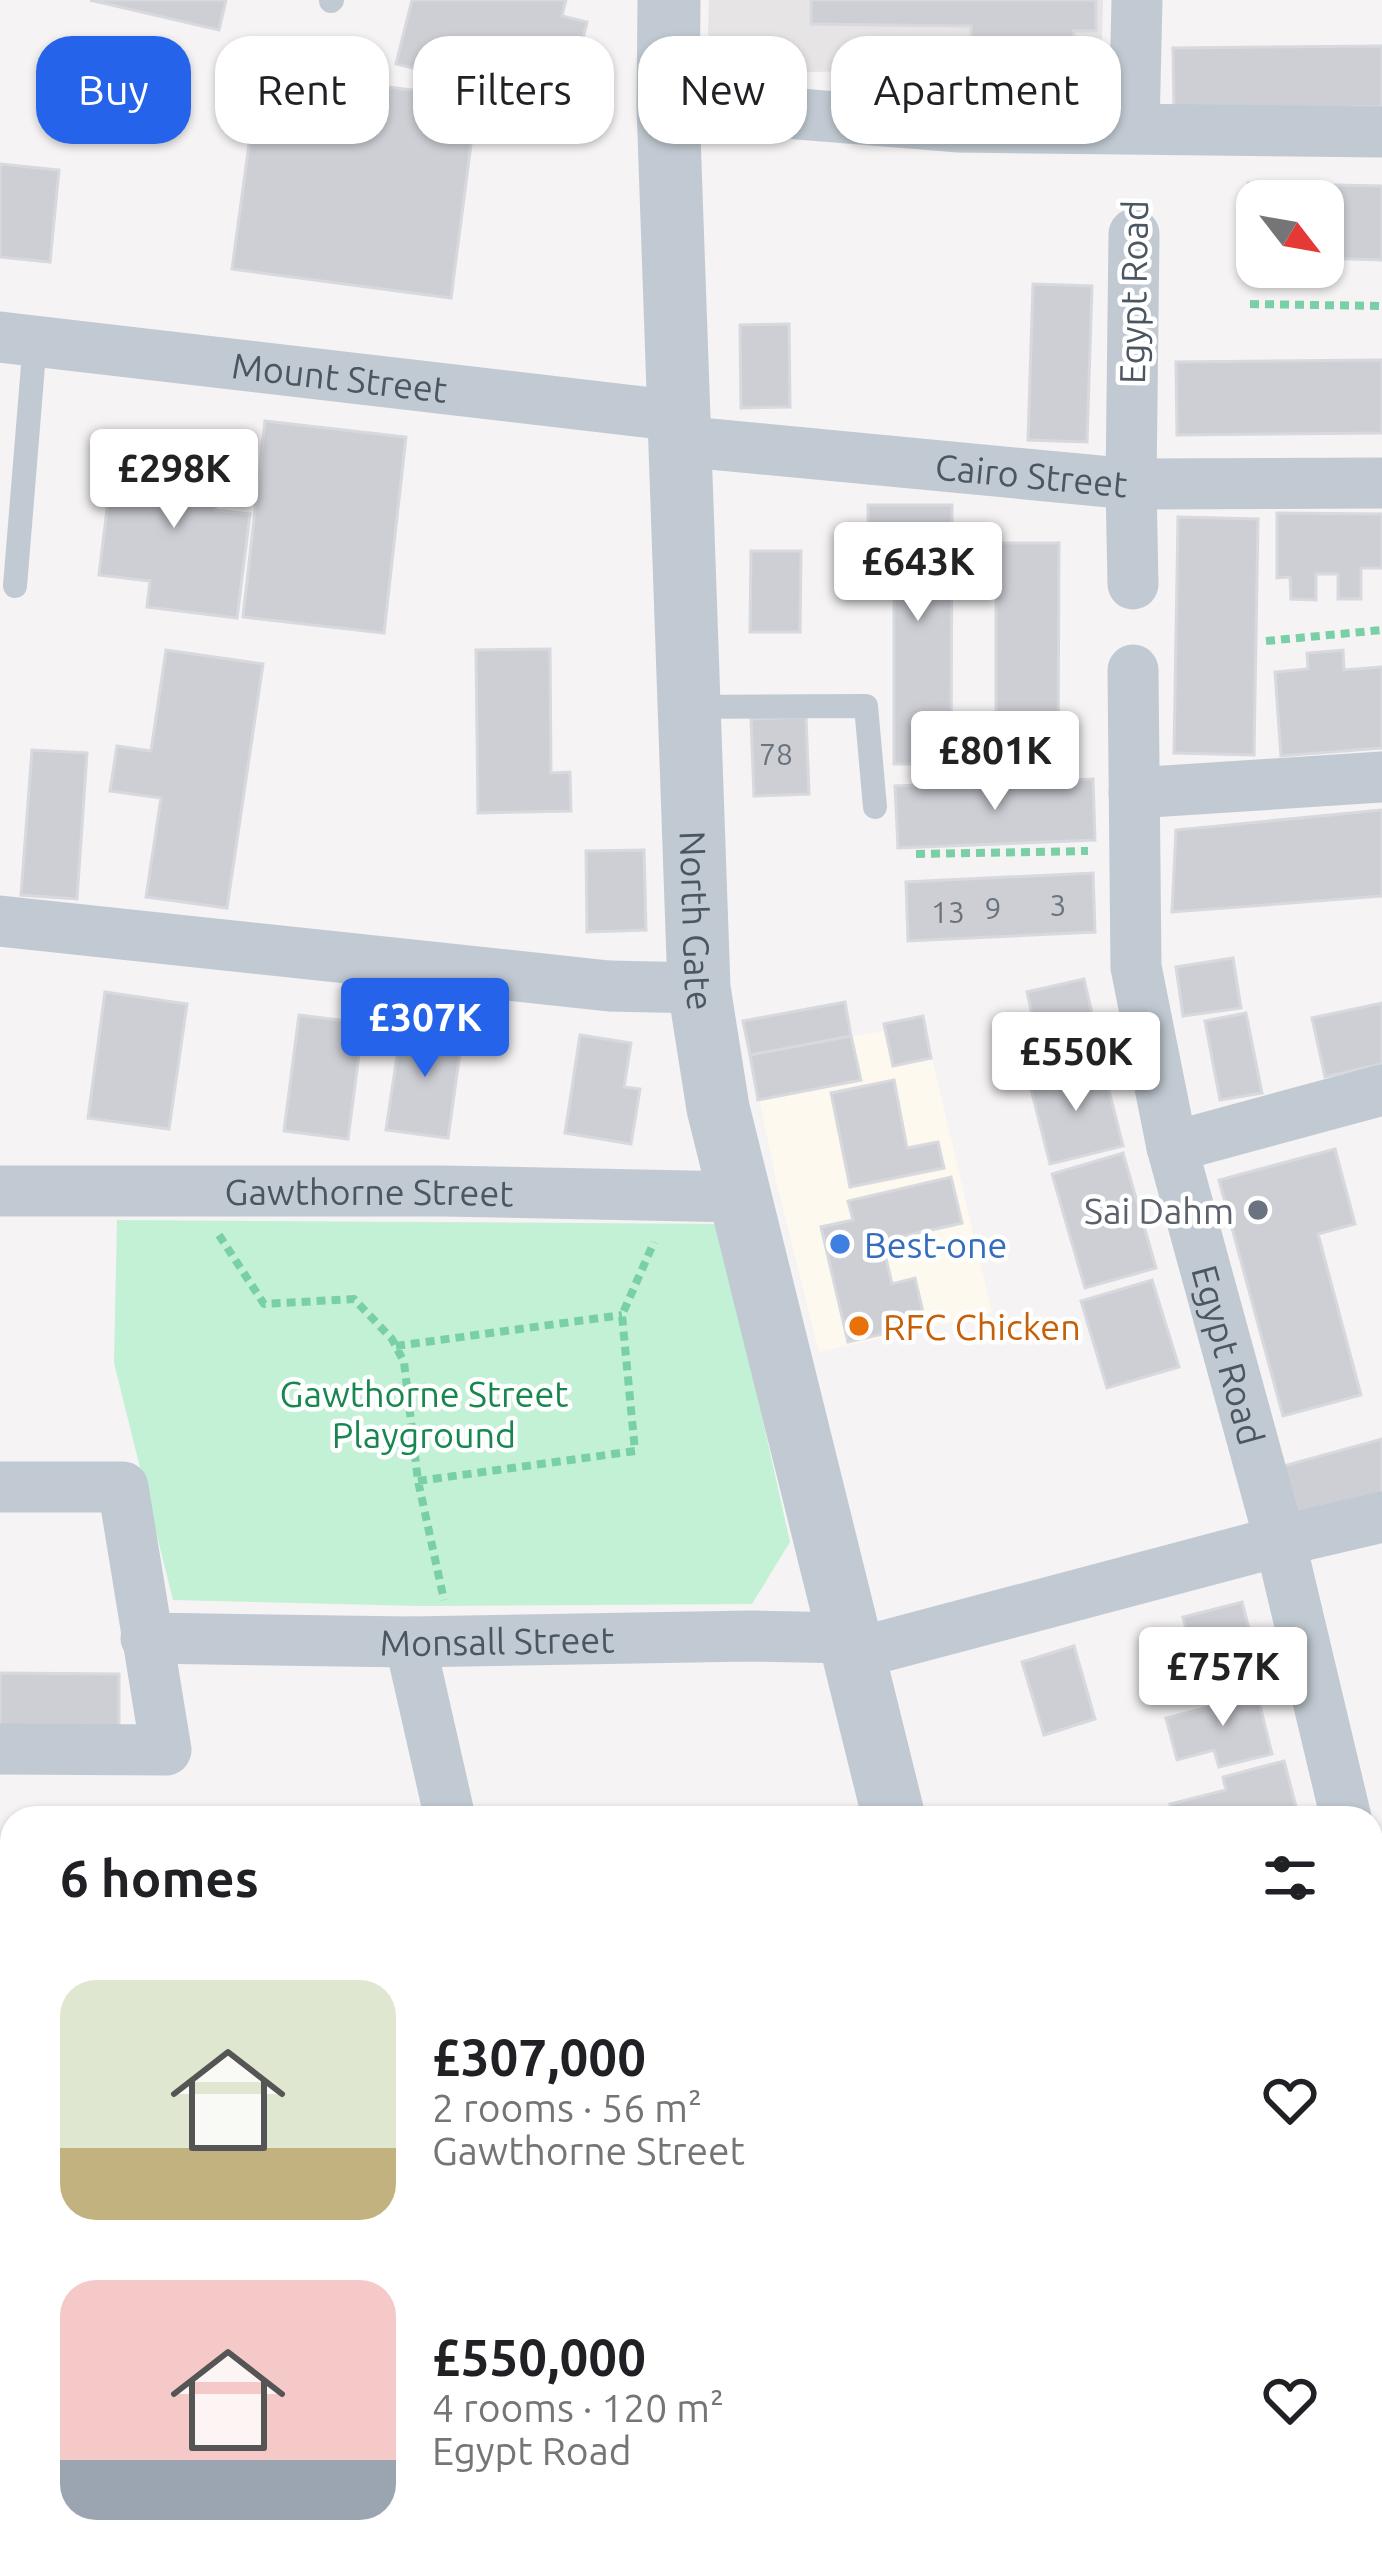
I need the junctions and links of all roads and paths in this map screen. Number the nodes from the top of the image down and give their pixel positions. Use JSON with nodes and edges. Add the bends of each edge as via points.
{"nodes":[{"id":1,"x":669,"y":0,"type":"edge"},
{"id":2,"x":1137,"y":0,"type":"edge"},
{"id":3,"x":807,"y":115,"type":"edge"},
{"id":4,"x":1134,"y":128,"type":"junction"},
{"id":5,"x":1382,"y":132,"type":"edge"},
{"id":6,"x":1134,"y":234,"type":"dead end"},
{"id":7,"x":1250,"y":304,"type":"dead end"},
{"id":8,"x":1382,"y":306,"type":"edge"},
{"id":9,"x":17,"y":339,"type":"edge"},
{"id":10,"x":679,"y":428,"type":"junction"},
{"id":11,"x":1131,"y":484,"type":"junction"},
{"id":12,"x":1382,"y":484,"type":"edge"},
{"id":13,"x":1132,"y":584,"type":"dead end"},
{"id":14,"x":15,"y":586,"type":"dead end"},
{"id":15,"x":1382,"y":630,"type":"edge"},
{"id":16,"x":1266,"y":641,"type":"dead end"},
{"id":17,"x":1133,"y":670,"type":"dead end"},
{"id":18,"x":689,"y":707,"type":"junction"},
{"id":19,"x":1382,"y":777,"type":"edge"},
{"id":20,"x":1134,"y":794,"type":"junction"},
{"id":21,"x":875,"y":807,"type":"dead end"},
{"id":22,"x":1136,"y":851,"type":"junction"},
{"id":23,"x":916,"y":854,"type":"dead end"},
{"id":24,"x":0,"y":921,"type":"edge"},
{"id":25,"x":699,"y":988,"type":"junction"},
{"id":26,"x":1382,"y":1090,"type":"edge"},
{"id":27,"x":1172,"y":1148,"type":"junction"},
{"id":28,"x":0,"y":1191,"type":"edge"},
{"id":29,"x":197,"y":1191,"type":"junction"},
{"id":30,"x":669,"y":1195,"type":"junction"},
{"id":31,"x":739,"y":1197,"type":"junction"},
{"id":32,"x":622,"y":1315,"type":"junction"},
{"id":33,"x":396,"y":1346,"type":"junction"},
{"id":34,"x":418,"y":1481,"type":"junction"},
{"id":35,"x":0,"y":1486,"type":"edge"},
{"id":36,"x":1382,"y":1517,"type":"edge"},
{"id":37,"x":1280,"y":1541,"type":"junction"},
{"id":38,"x":146,"y":1638,"type":"junction"},
{"id":39,"x":431,"y":1641,"type":"junction"},
{"id":40,"x":852,"y":1646,"type":"junction"},
{"id":41,"x":0,"y":1749,"type":"edge"},
{"id":42,"x":450,"y":1806,"type":"edge"},
{"id":43,"x":891,"y":1806,"type":"edge"},
{"id":44,"x":1343,"y":1806,"type":"edge"}],
"edges":[{"from":1,"to":10,"type":"street","name":"North Gate"},
{"from":2,"to":4,"type":"street"},
{"from":3,"to":4,"type":"street","via":[[960,127]]},
{"from":4,"to":5,"type":"street"},
{"from":6,"to":11,"type":"street","name":"Egypt Road"},
{"from":7,"to":8,"type":"path"},
{"from":9,"to":10,"type":"street","name":"Mount Street"},
{"from":9,"to":14,"type":"lane"},
{"from":10,"to":11,"type":"street","name":"Cairo Street"},
{"from":10,"to":18,"type":"street","name":"North Gate"},
{"from":11,"to":12,"type":"street","name":"Cairo Street"},
{"from":11,"to":13,"type":"street","name":"Egypt Road"},
{"from":15,"to":16,"type":"path"},
{"from":17,"to":20,"type":"street","name":"Egypt Road"},
{"from":18,"to":21,"type":"lane","via":[[866,706]]},
{"from":18,"to":25,"type":"street","name":"North Gate"},
{"from":19,"to":20,"type":"street"},
{"from":20,"to":22,"type":"street","name":"Egypt Road"},
{"from":22,"to":23,"type":"path"},
{"from":22,"to":27,"type":"street","name":"Egypt Road","via":[[1136,967]]},
{"from":24,"to":25,"type":"street","via":[[609,986]]},
{"from":25,"to":31,"type":"street","name":"North Gate"},
{"from":26,"to":27,"type":"street"},
{"from":27,"to":37,"type":"street","name":"Egypt Road"},
{"from":28,"to":29,"type":"street","name":"Gawthorne Street"},
{"from":29,"to":30,"type":"street","name":"Gawthorne Street"},
{"from":29,"to":33,"type":"path","via":[[264,1304],[354,1300]]},
{"from":30,"to":31,"type":"street","name":"Gawthorne Street"},
{"from":30,"to":32,"type":"path"},
{"from":31,"to":40,"type":"street","name":"North Gate"},
{"from":32,"to":33,"type":"path"},
{"from":32,"to":34,"type":"path","via":[[635,1451]]},
{"from":33,"to":34,"type":"path"},
{"from":34,"to":39,"type":"path"},
{"from":35,"to":38,"type":"street","via":[[123,1487]]},
{"from":36,"to":37,"type":"street","name":"Monsall Street"},
{"from":37,"to":40,"type":"street","name":"Monsall Street"},
{"from":37,"to":44,"type":"street","name":"Egypt Road"},
{"from":38,"to":39,"type":"street","name":"Monsall Street"},
{"from":38,"to":41,"type":"street","via":[[166,1750]]},
{"from":39,"to":40,"type":"street","name":"Monsall Street","via":[[751,1636]]},
{"from":39,"to":42,"type":"street"},
{"from":40,"to":43,"type":"street","name":"North Gate"}]}
